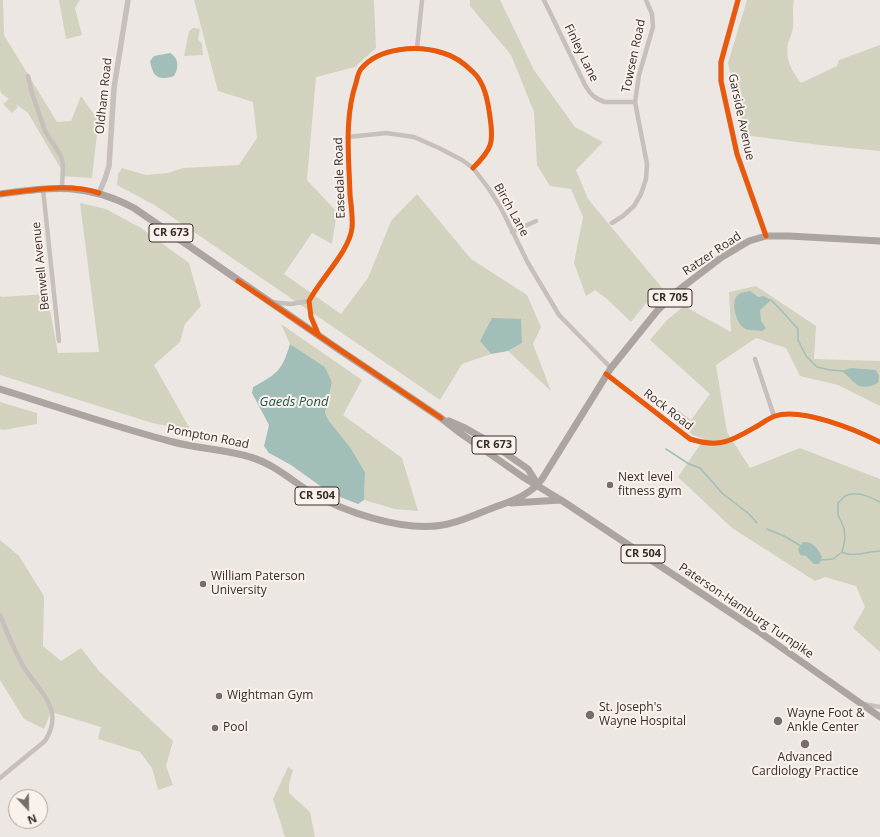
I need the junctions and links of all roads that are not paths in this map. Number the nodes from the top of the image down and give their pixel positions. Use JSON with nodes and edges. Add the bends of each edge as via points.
{"nodes":[{"id":1,"x":128,"y":0,"type":"edge"},
{"id":2,"x":422,"y":0,"type":"edge"},
{"id":3,"x":544,"y":0,"type":"edge"},
{"id":4,"x":646,"y":0,"type":"edge"},
{"id":5,"x":738,"y":0,"type":"edge"},
{"id":6,"x":417,"y":49,"type":"junction"},
{"id":7,"x":28,"y":76,"type":"dead end"},
{"id":8,"x":635,"y":102,"type":"junction"},
{"id":9,"x":348,"y":137,"type":"junction"},
{"id":10,"x":473,"y":168,"type":"junction"},
{"id":11,"x":62,"y":188,"type":"junction"},
{"id":12,"x":43,"y":189,"type":"junction"},
{"id":13,"x":1,"y":192,"type":"edge"},
{"id":14,"x":99,"y":193,"type":"junction"},
{"id":15,"x":536,"y":221,"type":"dead end"},
{"id":16,"x":612,"y":223,"type":"dead end"},
{"id":17,"x":512,"y":232,"type":"junction"},
{"id":18,"x":766,"y":236,"type":"junction"},
{"id":19,"x":880,"y":241,"type":"edge"},
{"id":20,"x":309,"y":301,"type":"junction"},
{"id":21,"x":269,"y":302,"type":"junction"},
{"id":22,"x":319,"y":336,"type":"junction"},
{"id":23,"x":59,"y":341,"type":"dead end"},
{"id":24,"x":755,"y":359,"type":"dead end"},
{"id":25,"x":609,"y":371,"type":"junction"},
{"id":26,"x":0,"y":388,"type":"edge"},
{"id":27,"x":774,"y":416,"type":"junction"},
{"id":28,"x":880,"y":442,"type":"edge"},
{"id":29,"x":538,"y":485,"type":"junction"},
{"id":30,"x":561,"y":500,"type":"junction"},
{"id":31,"x":505,"y":503,"type":"junction"},
{"id":32,"x":0,"y":615,"type":"edge"},
{"id":33,"x":860,"y":703,"type":"junction"},
{"id":34,"x":880,"y":707,"type":"edge"},
{"id":35,"x":880,"y":717,"type":"edge"},
{"id":36,"x":0,"y":778,"type":"edge"}],
"edges":[{"from":1,"to":14,"type":"street","name":"Oldham Road","via":[[114,95],[109,166]]},
{"from":2,"to":6,"type":"street"},
{"from":3,"to":8,"type":"street","name":"Finley Lane","via":[[591,95],[605,102]]},
{"from":4,"to":8,"type":"street","name":"Towsen Road","via":[[652,14],[653,27],[639,75]]},
{"from":5,"to":18,"type":"street","name":"Garside Avenue","via":[[723,48],[721,80],[737,154]]},
{"from":6,"to":9,"type":"street","name":"Easedale Road","via":[[390,50],[374,58],[360,70],[352,95]]},
{"from":6,"to":10,"type":"street","name":"Easedale Road","via":[[443,52],[457,59],[474,73],[483,87],[492,135],[490,146]]},
{"from":7,"to":11,"type":"street","via":[[45,131],[61,156]]},
{"from":8,"to":16,"type":"street","name":"Towsen Road","via":[[647,164],[646,179],[634,206]]},
{"from":9,"to":10,"type":"street","name":"Birch Lane","via":[[386,134],[414,137]]},
{"from":9,"to":20,"type":"street","name":"Easedale Road","via":[[352,228],[347,245]]},
{"from":10,"to":17,"type":"street","name":"Birch Lane","via":[[501,208]]},
{"from":11,"to":12,"type":"main road","number":"CR 673"},
{"from":11,"to":14,"type":"main road","number":"CR 673"},
{"from":12,"to":13,"type":"main road","number":"CR 673"},
{"from":12,"to":23,"type":"street","name":"Benwell Avenue"},
{"from":14,"to":21,"type":"main road","name":"Paterson-Hamburg Turnpike","number":"CR 673","via":[[121,201],[144,214]]},
{"from":15,"to":17,"type":"street"},
{"from":17,"to":25,"type":"street","name":"Birch Lane","via":[[559,315]]},
{"from":18,"to":19,"type":"main road","name":"Ratzer Road","number":"CR 705"},
{"from":18,"to":25,"type":"main road","name":"Ratzer Road","number":"CR 705","via":[[736,248],[676,292],[657,311]]},
{"from":20,"to":21,"type":"street","via":[[291,304]]},
{"from":20,"to":22,"type":"street","via":[[311,317]]},
{"from":21,"to":22,"type":"main road","name":"Paterson-Hamburg Turnpike","number":"CR 673"},
{"from":22,"to":29,"type":"main road","name":"Paterson-Hamburg Turnpike","number":"CR 673","via":[[441,418],[488,440],[528,469]]},
{"from":24,"to":27,"type":"street"},
{"from":25,"to":27,"type":"street","name":"Rock Road","via":[[690,439],[704,444],[719,444],[731,440]]},
{"from":25,"to":29,"type":"main road","name":"Ratzer Road","number":"CR 705"},
{"from":26,"to":31,"type":"main road","name":"Pompton Road","number":"CR 504","via":[[148,436],[251,457],[332,504],[396,524],[442,526]]},
{"from":27,"to":28,"type":"street","name":"Rock Road","via":[[787,413],[810,416],[860,432]]},
{"from":29,"to":30,"type":"main road","name":"Paterson-Hamburg Turnpike","number":"CR 504"},
{"from":29,"to":31,"type":"main road","name":"Pompton Road","number":"CR 504","via":[[529,493]]},
{"from":30,"to":31,"type":"main road"},
{"from":30,"to":33,"type":"main road","name":"Paterson-Hamburg Turnpike","number":"CR 504","via":[[755,629]]},
{"from":32,"to":36,"type":"street","via":[[24,668],[47,699],[53,722],[45,741]]},
{"from":33,"to":34,"type":"street"},
{"from":33,"to":35,"type":"main road","name":"Paterson-Hamburg Turnpike","number":"CR 504"}]}
